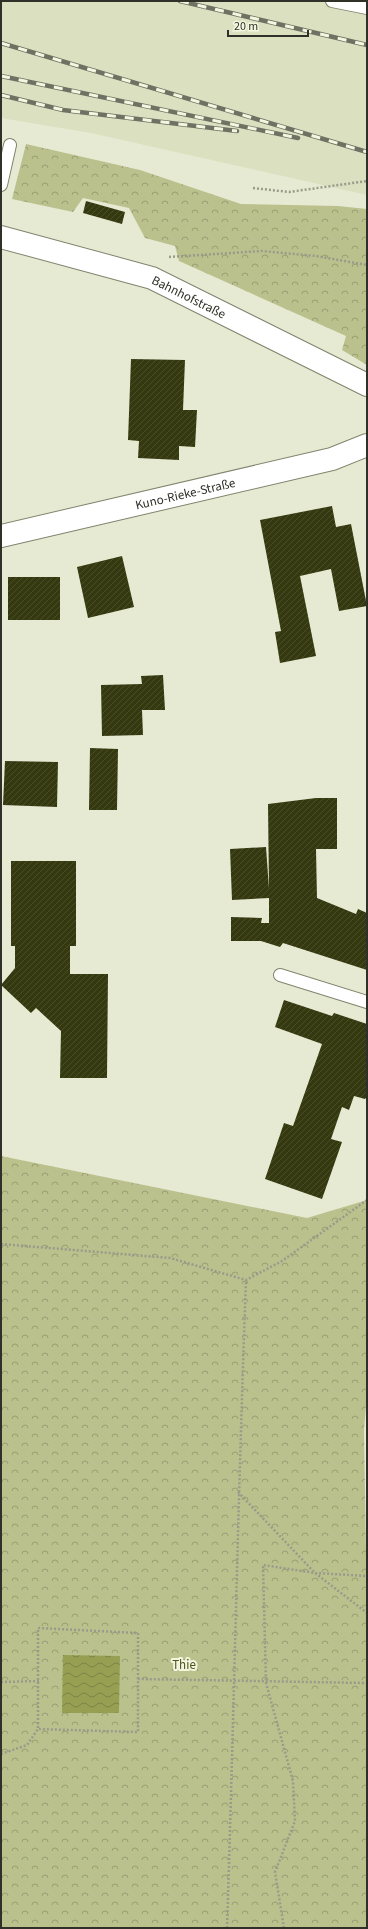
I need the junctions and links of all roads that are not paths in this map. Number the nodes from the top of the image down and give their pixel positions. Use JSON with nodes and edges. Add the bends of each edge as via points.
{"nodes":[{"id":1,"x":332,"y":1,"type":"edge"},
{"id":2,"x":367,"y":8,"type":"edge"},
{"id":3,"x":10,"y":145,"type":"dead end"},
{"id":4,"x":1,"y":184,"type":"edge"},
{"id":5,"x":1,"y":237,"type":"edge"},
{"id":6,"x":367,"y":385,"type":"edge"},
{"id":7,"x":367,"y":445,"type":"edge"},
{"id":8,"x":1,"y":536,"type":"edge"},
{"id":9,"x":280,"y":975,"type":"dead end"},
{"id":10,"x":367,"y":1002,"type":"edge"}],
"edges":[{"from":1,"to":2,"type":"lane"},
{"from":3,"to":4,"type":"lane"},
{"from":5,"to":6,"type":"street","name":"Bahnhofstraße","via":[[152,278]]},
{"from":7,"to":8,"type":"street","name":"Kuno-Rieke-Straße","via":[[332,459]]},
{"from":9,"to":10,"type":"lane"}]}
